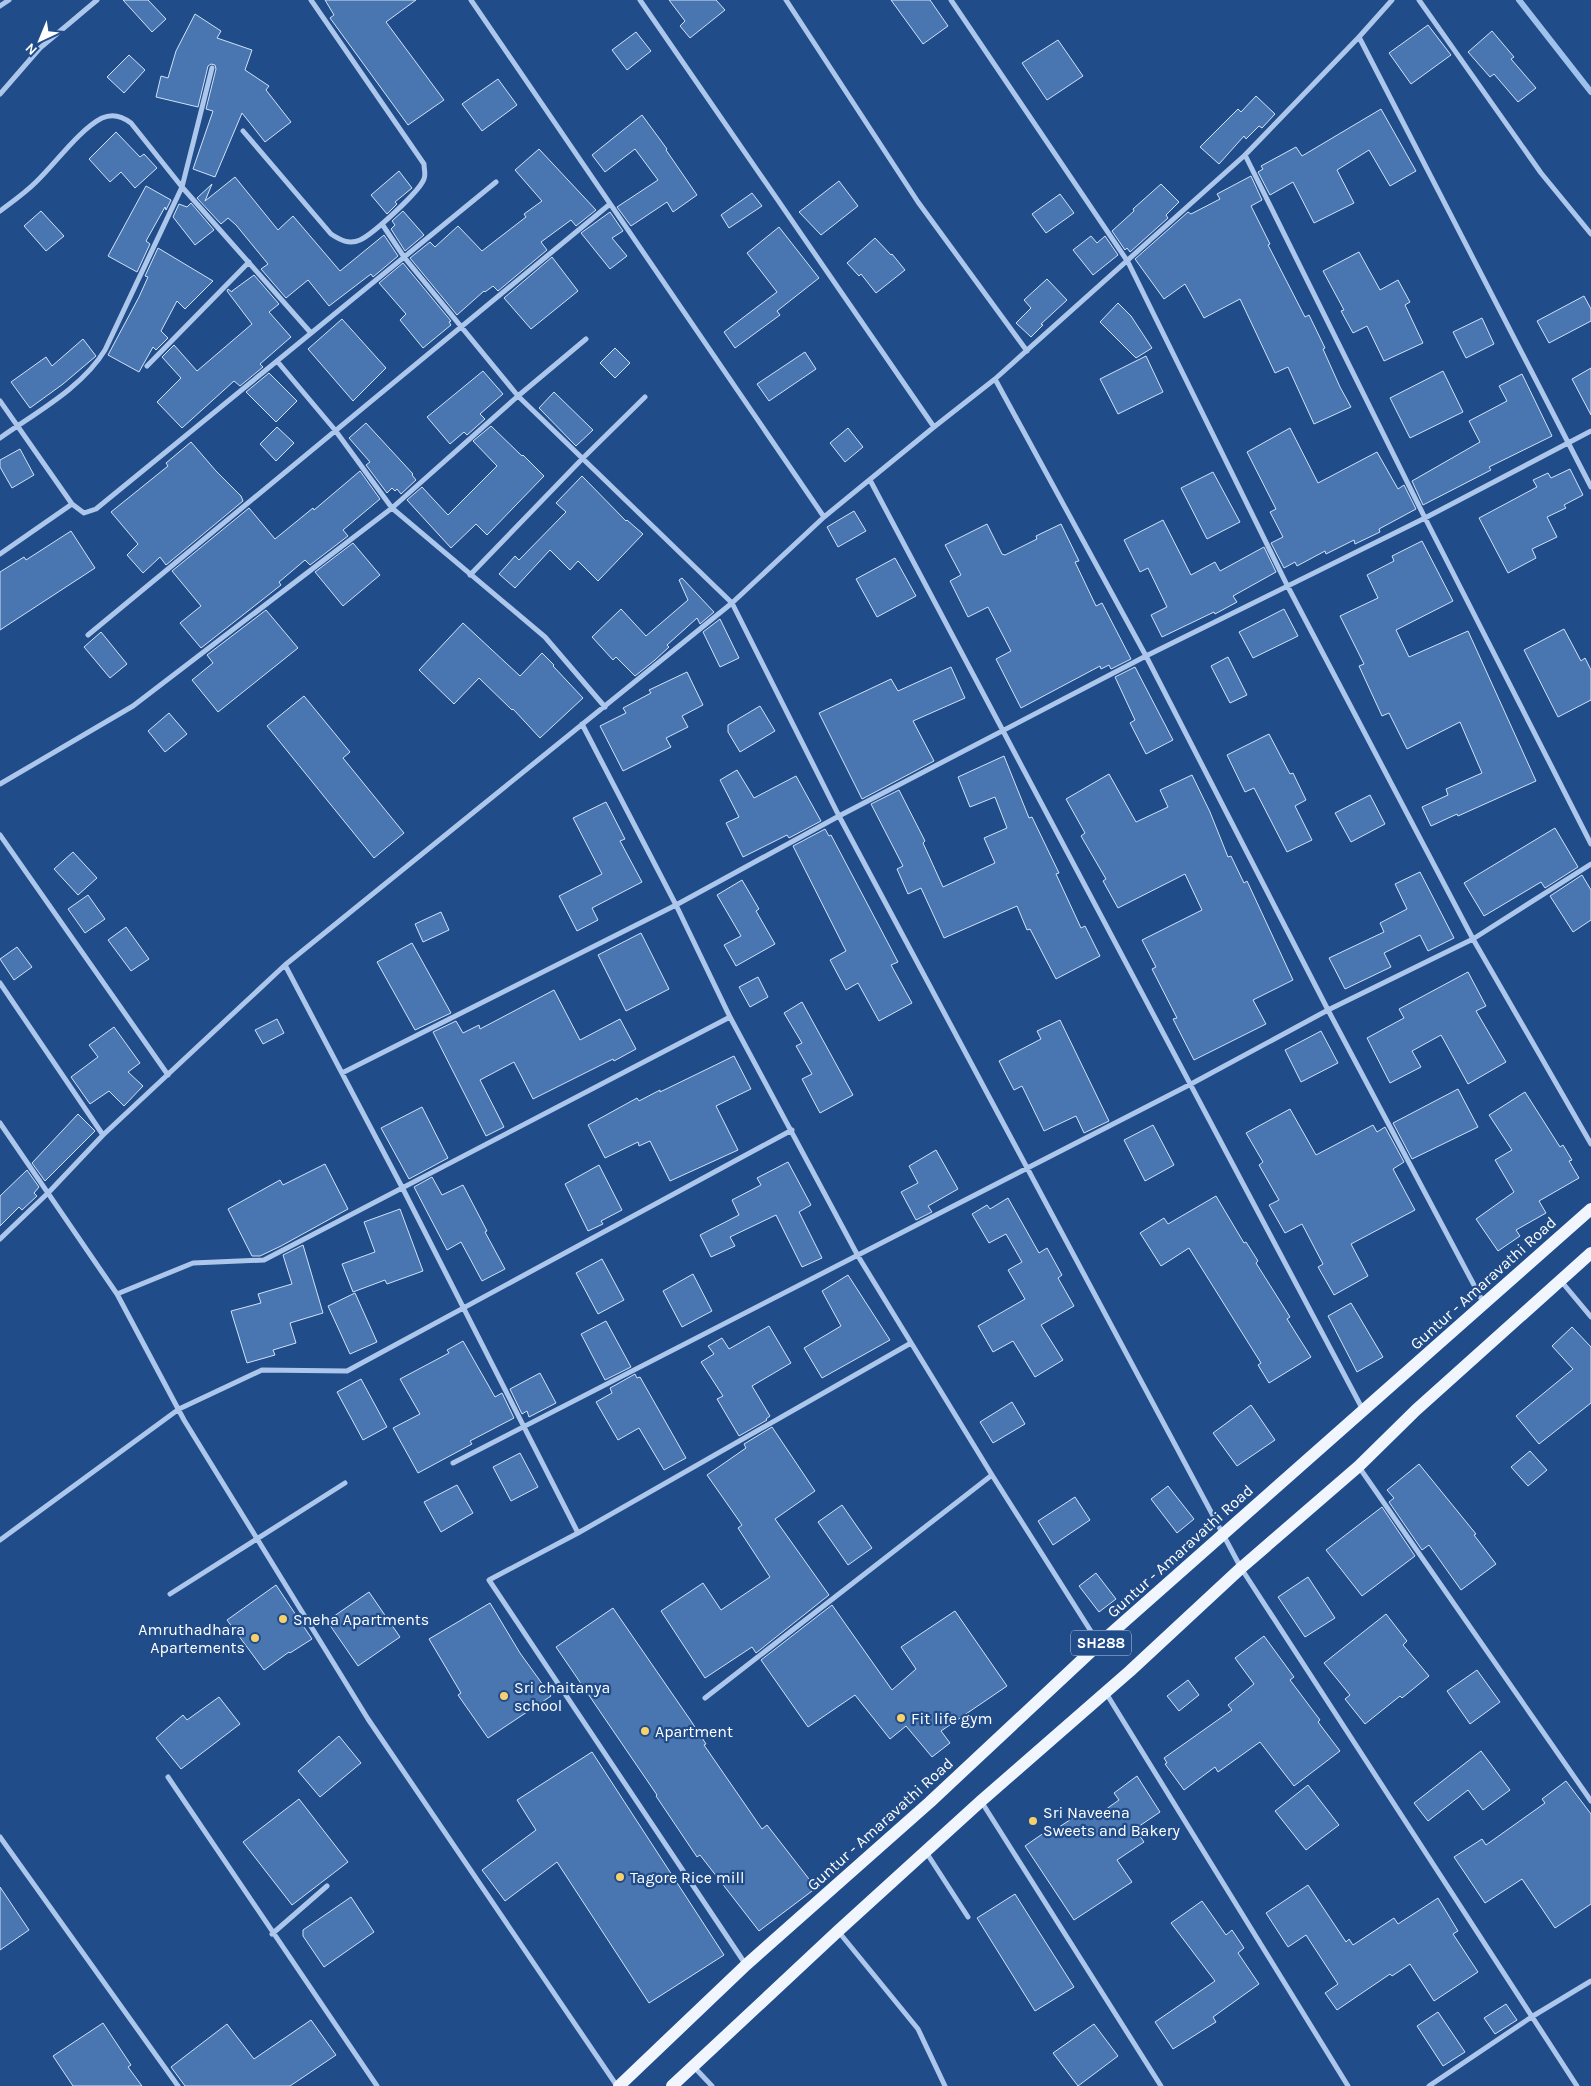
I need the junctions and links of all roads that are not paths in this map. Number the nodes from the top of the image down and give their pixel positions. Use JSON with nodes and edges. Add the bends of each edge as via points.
{"nodes":[{"id":1,"x":9,"y":0,"type":"edge"},
{"id":2,"x":97,"y":0,"type":"edge"},
{"id":3,"x":311,"y":0,"type":"edge"},
{"id":4,"x":471,"y":0,"type":"edge"},
{"id":5,"x":640,"y":0,"type":"edge"},
{"id":6,"x":786,"y":0,"type":"edge"},
{"id":7,"x":951,"y":0,"type":"edge"},
{"id":8,"x":1392,"y":0,"type":"edge"},
{"id":9,"x":1419,"y":0,"type":"edge"},
{"id":10,"x":0,"y":6,"type":"edge"},
{"id":11,"x":1359,"y":37,"type":"junction"},
{"id":12,"x":212,"y":68,"type":"dead end"},
{"id":13,"x":0,"y":94,"type":"edge"},
{"id":14,"x":243,"y":131,"type":"dead end"},
{"id":15,"x":1246,"y":155,"type":"junction"},
{"id":16,"x":496,"y":182,"type":"dead end"},
{"id":17,"x":182,"y":187,"type":"junction"},
{"id":18,"x":610,"y":204,"type":"junction"},
{"id":19,"x":0,"y":211,"type":"edge"},
{"id":20,"x":382,"y":224,"type":"junction"},
{"id":21,"x":1591,"y":234,"type":"edge"},
{"id":22,"x":404,"y":257,"type":"junction"},
{"id":23,"x":249,"y":262,"type":"junction"},
{"id":24,"x":1128,"y":262,"type":"junction"},
{"id":25,"x":463,"y":326,"type":"junction"},
{"id":26,"x":311,"y":333,"type":"junction"},
{"id":27,"x":586,"y":339,"type":"dead end"},
{"id":28,"x":1028,"y":351,"type":"junction"},
{"id":29,"x":277,"y":361,"type":"junction"},
{"id":30,"x":147,"y":366,"type":"dead end"},
{"id":31,"x":995,"y":379,"type":"junction"},
{"id":32,"x":518,"y":396,"type":"junction"},
{"id":33,"x":644,"y":397,"type":"dead end"},
{"id":34,"x":0,"y":400,"type":"edge"},
{"id":35,"x":17,"y":426,"type":"junction"},
{"id":36,"x":934,"y":427,"type":"junction"},
{"id":37,"x":335,"y":430,"type":"junction"},
{"id":38,"x":1591,"y":432,"type":"edge"},
{"id":39,"x":0,"y":438,"type":"edge"},
{"id":40,"x":1569,"y":443,"type":"junction"},
{"id":41,"x":583,"y":458,"type":"junction"},
{"id":42,"x":870,"y":480,"type":"junction"},
{"id":43,"x":1591,"y":487,"type":"edge"},
{"id":44,"x":72,"y":504,"type":"junction"},
{"id":45,"x":392,"y":508,"type":"junction"},
{"id":46,"x":824,"y":517,"type":"junction"},
{"id":47,"x":1425,"y":518,"type":"junction"},
{"id":48,"x":0,"y":554,"type":"edge"},
{"id":49,"x":470,"y":575,"type":"junction"},
{"id":50,"x":1287,"y":585,"type":"junction"},
{"id":51,"x":732,"y":602,"type":"junction"},
{"id":52,"x":88,"y":635,"type":"dead end"},
{"id":53,"x":1146,"y":656,"type":"junction"},
{"id":54,"x":605,"y":707,"type":"junction"},
{"id":55,"x":582,"y":724,"type":"junction"},
{"id":56,"x":1004,"y":730,"type":"junction"},
{"id":57,"x":0,"y":784,"type":"edge"},
{"id":58,"x":838,"y":816,"type":"junction"},
{"id":59,"x":0,"y":835,"type":"edge"},
{"id":60,"x":1591,"y":844,"type":"edge"},
{"id":61,"x":1591,"y":864,"type":"edge"},
{"id":62,"x":676,"y":905,"type":"junction"},
{"id":63,"x":1473,"y":939,"type":"junction"},
{"id":64,"x":285,"y":964,"type":"junction"},
{"id":65,"x":0,"y":983,"type":"edge"},
{"id":66,"x":1328,"y":1010,"type":"junction"},
{"id":67,"x":730,"y":1017,"type":"junction"},
{"id":68,"x":342,"y":1073,"type":"junction"},
{"id":69,"x":168,"y":1075,"type":"junction"},
{"id":70,"x":1191,"y":1084,"type":"junction"},
{"id":71,"x":0,"y":1123,"type":"edge"},
{"id":72,"x":792,"y":1130,"type":"junction"},
{"id":73,"x":102,"y":1135,"type":"junction"},
{"id":74,"x":1591,"y":1144,"type":"edge"},
{"id":75,"x":1026,"y":1169,"type":"junction"},
{"id":76,"x":402,"y":1189,"type":"junction"},
{"id":77,"x":49,"y":1192,"type":"junction"},
{"id":78,"x":1591,"y":1209,"type":"edge"},
{"id":79,"x":0,"y":1239,"type":"edge"},
{"id":80,"x":1591,"y":1253,"type":"edge"},
{"id":81,"x":858,"y":1256,"type":"junction"},
{"id":82,"x":1561,"y":1281,"type":"junction"},
{"id":83,"x":117,"y":1294,"type":"junction"},
{"id":84,"x":1485,"y":1305,"type":"junction"},
{"id":85,"x":463,"y":1308,"type":"junction"},
{"id":86,"x":1591,"y":1317,"type":"edge"},
{"id":87,"x":912,"y":1343,"type":"junction"},
{"id":88,"x":179,"y":1409,"type":"junction"},
{"id":89,"x":1363,"y":1411,"type":"junction"},
{"id":90,"x":522,"y":1426,"type":"junction"},
{"id":91,"x":453,"y":1463,"type":"dead end"},
{"id":92,"x":1359,"y":1466,"type":"junction"},
{"id":93,"x":992,"y":1475,"type":"junction"},
{"id":94,"x":345,"y":1483,"type":"dead end"},
{"id":95,"x":578,"y":1533,"type":"junction"},
{"id":96,"x":1222,"y":1535,"type":"junction"},
{"id":97,"x":258,"y":1538,"type":"junction"},
{"id":98,"x":0,"y":1540,"type":"edge"},
{"id":99,"x":1241,"y":1568,"type":"junction"},
{"id":100,"x":170,"y":1594,"type":"dead end"},
{"id":101,"x":1099,"y":1644,"type":"junction"},
{"id":102,"x":1106,"y":1693,"type":"junction"},
{"id":103,"x":705,"y":1698,"type":"dead end"},
{"id":104,"x":168,"y":1777,"type":"dead end"},
{"id":105,"x":981,"y":1801,"type":"junction"},
{"id":106,"x":1591,"y":1801,"type":"edge"},
{"id":107,"x":0,"y":1837,"type":"edge"},
{"id":108,"x":926,"y":1852,"type":"junction"},
{"id":109,"x":327,"y":1886,"type":"dead end"},
{"id":110,"x":968,"y":1916,"type":"dead end"},
{"id":111,"x":838,"y":1930,"type":"junction"},
{"id":112,"x":272,"y":1934,"type":"junction"},
{"id":113,"x":746,"y":1965,"type":"junction"},
{"id":114,"x":1591,"y":1981,"type":"edge"},
{"id":115,"x":1533,"y":2016,"type":"junction"},
{"id":116,"x":693,"y":2066,"type":"junction"},
{"id":117,"x":178,"y":2086,"type":"edge"},
{"id":118,"x":377,"y":2086,"type":"edge"},
{"id":119,"x":618,"y":2086,"type":"edge"},
{"id":120,"x":672,"y":2086,"type":"edge"},
{"id":121,"x":712,"y":2086,"type":"edge"},
{"id":122,"x":945,"y":2086,"type":"edge"},
{"id":123,"x":1161,"y":2086,"type":"edge"},
{"id":124,"x":1348,"y":2086,"type":"edge"},
{"id":125,"x":1429,"y":2086,"type":"edge"},
{"id":126,"x":1577,"y":2086,"type":"edge"}],
"edges":[{"from":1,"to":10,"type":"street"},
{"from":2,"to":13,"type":"street","via":[[40,48]]},
{"from":3,"to":20,"type":"street","via":[[424,164],[425,178],[417,191]]},
{"from":4,"to":18,"type":"street"},
{"from":5,"to":36,"type":"street"},
{"from":6,"to":28,"type":"street","via":[[918,202]]},
{"from":7,"to":24,"type":"street"},
{"from":8,"to":11,"type":"street"},
{"from":9,"to":21,"type":"street","via":[[1541,173]]},
{"from":11,"to":15,"type":"street"},
{"from":11,"to":40,"type":"street"},
{"from":12,"to":17,"type":"street"},
{"from":14,"to":20,"type":"street","via":[[331,234],[345,242],[359,240]]},
{"from":15,"to":24,"type":"street"},
{"from":15,"to":47,"type":"street"},
{"from":16,"to":22,"type":"street"},
{"from":17,"to":19,"type":"street","via":[[131,123],[117,116],[103,118],[89,128],[35,184]]},
{"from":17,"to":23,"type":"street"},
{"from":17,"to":35,"type":"street","via":[[95,366]]},
{"from":18,"to":25,"type":"street"},
{"from":18,"to":46,"type":"street"},
{"from":20,"to":22,"type":"street"},
{"from":22,"to":25,"type":"street"},
{"from":22,"to":26,"type":"street"},
{"from":23,"to":26,"type":"street"},
{"from":23,"to":30,"type":"street"},
{"from":24,"to":28,"type":"street"},
{"from":24,"to":50,"type":"street"},
{"from":25,"to":32,"type":"street"},
{"from":25,"to":37,"type":"street"},
{"from":26,"to":29,"type":"street"},
{"from":27,"to":32,"type":"street"},
{"from":28,"to":31,"type":"street"},
{"from":29,"to":37,"type":"street"},
{"from":29,"to":44,"type":"street","via":[[96,509],[84,513]]},
{"from":31,"to":36,"type":"street"},
{"from":31,"to":53,"type":"street"},
{"from":32,"to":41,"type":"street"},
{"from":32,"to":45,"type":"street"},
{"from":33,"to":41,"type":"street"},
{"from":34,"to":35,"type":"street"},
{"from":35,"to":39,"type":"street"},
{"from":35,"to":44,"type":"street"},
{"from":36,"to":42,"type":"street"},
{"from":37,"to":45,"type":"street"},
{"from":37,"to":52,"type":"street"},
{"from":38,"to":40,"type":"street"},
{"from":40,"to":43,"type":"street"},
{"from":40,"to":47,"type":"street"},
{"from":41,"to":49,"type":"street"},
{"from":41,"to":51,"type":"street"},
{"from":42,"to":46,"type":"street"},
{"from":42,"to":56,"type":"street"},
{"from":44,"to":48,"type":"street"},
{"from":45,"to":49,"type":"street"},
{"from":45,"to":57,"type":"street","via":[[132,706]]},
{"from":46,"to":51,"type":"street"},
{"from":47,"to":50,"type":"street"},
{"from":47,"to":60,"type":"street"},
{"from":49,"to":54,"type":"street","via":[[545,637]]},
{"from":50,"to":53,"type":"street"},
{"from":50,"to":63,"type":"street"},
{"from":51,"to":54,"type":"street"},
{"from":51,"to":58,"type":"street"},
{"from":53,"to":56,"type":"street"},
{"from":53,"to":66,"type":"street"},
{"from":54,"to":55,"type":"street"},
{"from":55,"to":62,"type":"street"},
{"from":55,"to":64,"type":"street"},
{"from":56,"to":58,"type":"street"},
{"from":56,"to":70,"type":"street"},
{"from":58,"to":62,"type":"street"},
{"from":58,"to":75,"type":"street"},
{"from":59,"to":69,"type":"street"},
{"from":61,"to":63,"type":"street"},
{"from":62,"to":67,"type":"street"},
{"from":62,"to":68,"type":"street"},
{"from":63,"to":66,"type":"street"},
{"from":63,"to":74,"type":"street"},
{"from":64,"to":68,"type":"street"},
{"from":64,"to":69,"type":"street"},
{"from":65,"to":73,"type":"street"},
{"from":66,"to":70,"type":"street"},
{"from":66,"to":84,"type":"street"},
{"from":67,"to":72,"type":"street"},
{"from":67,"to":76,"type":"street"},
{"from":68,"to":76,"type":"street"},
{"from":69,"to":73,"type":"street"},
{"from":70,"to":75,"type":"street"},
{"from":70,"to":89,"type":"street"},
{"from":71,"to":77,"type":"street"},
{"from":72,"to":81,"type":"street"},
{"from":72,"to":85,"type":"street"},
{"from":73,"to":77,"type":"street"},
{"from":75,"to":81,"type":"street"},
{"from":75,"to":96,"type":"street"},
{"from":76,"to":83,"type":"street","via":[[264,1260],[193,1263]]},
{"from":76,"to":85,"type":"street"},
{"from":77,"to":79,"type":"street"},
{"from":77,"to":83,"type":"street"},
{"from":78,"to":84,"type":"main road","name":"Guntur - Amaravathi Road","number":"SH288"},
{"from":80,"to":82,"type":"main road","number":"SH288"},
{"from":81,"to":87,"type":"street"},
{"from":81,"to":90,"type":"street"},
{"from":82,"to":86,"type":"street"},
{"from":82,"to":92,"type":"main road","number":"SH288","via":[[1416,1410]]},
{"from":83,"to":88,"type":"street"},
{"from":84,"to":89,"type":"main road","name":"Guntur - Amaravathi Road","number":"SH288"},
{"from":85,"to":88,"type":"street","via":[[347,1371],[262,1370]]},
{"from":85,"to":90,"type":"street"},
{"from":87,"to":93,"type":"street"},
{"from":87,"to":95,"type":"street"},
{"from":88,"to":97,"type":"street"},
{"from":88,"to":98,"type":"street"},
{"from":89,"to":96,"type":"main road","name":"Guntur - Amaravathi Road","number":"SH288"},
{"from":90,"to":91,"type":"street"},
{"from":90,"to":95,"type":"street"},
{"from":92,"to":99,"type":"main road","number":"SH288"},
{"from":92,"to":106,"type":"street"},
{"from":93,"to":101,"type":"street"},
{"from":93,"to":103,"type":"street"},
{"from":94,"to":97,"type":"street"},
{"from":95,"to":113,"type":"street","via":[[489,1580]]},
{"from":96,"to":99,"type":"street"},
{"from":96,"to":101,"type":"main road","name":"Guntur - Amaravathi Road","number":"SH288"},
{"from":97,"to":100,"type":"street"},
{"from":97,"to":119,"type":"street","via":[[368,1719]]},
{"from":99,"to":102,"type":"main road","number":"SH288"},
{"from":99,"to":115,"type":"street"},
{"from":101,"to":113,"type":"main road","name":"Guntur - Amaravathi Road","number":"SH288","via":[[930,1802]]},
{"from":102,"to":105,"type":"main road","number":"SH288"},
{"from":102,"to":124,"type":"street"},
{"from":104,"to":112,"type":"street"},
{"from":105,"to":108,"type":"main road","number":"SH288"},
{"from":105,"to":123,"type":"street"},
{"from":107,"to":117,"type":"street"},
{"from":108,"to":110,"type":"street"},
{"from":108,"to":111,"type":"main road","number":"SH288"},
{"from":109,"to":112,"type":"street"},
{"from":111,"to":116,"type":"main road","number":"SH288"},
{"from":111,"to":122,"type":"street","via":[[918,2029]]},
{"from":112,"to":118,"type":"street"},
{"from":113,"to":119,"type":"main road","name":"Guntur - Amaravathi Road","number":"SH288"},
{"from":114,"to":115,"type":"street"},
{"from":115,"to":125,"type":"street"},
{"from":115,"to":126,"type":"street"},
{"from":116,"to":120,"type":"main road","number":"SH288"},
{"from":116,"to":121,"type":"street"}]}
